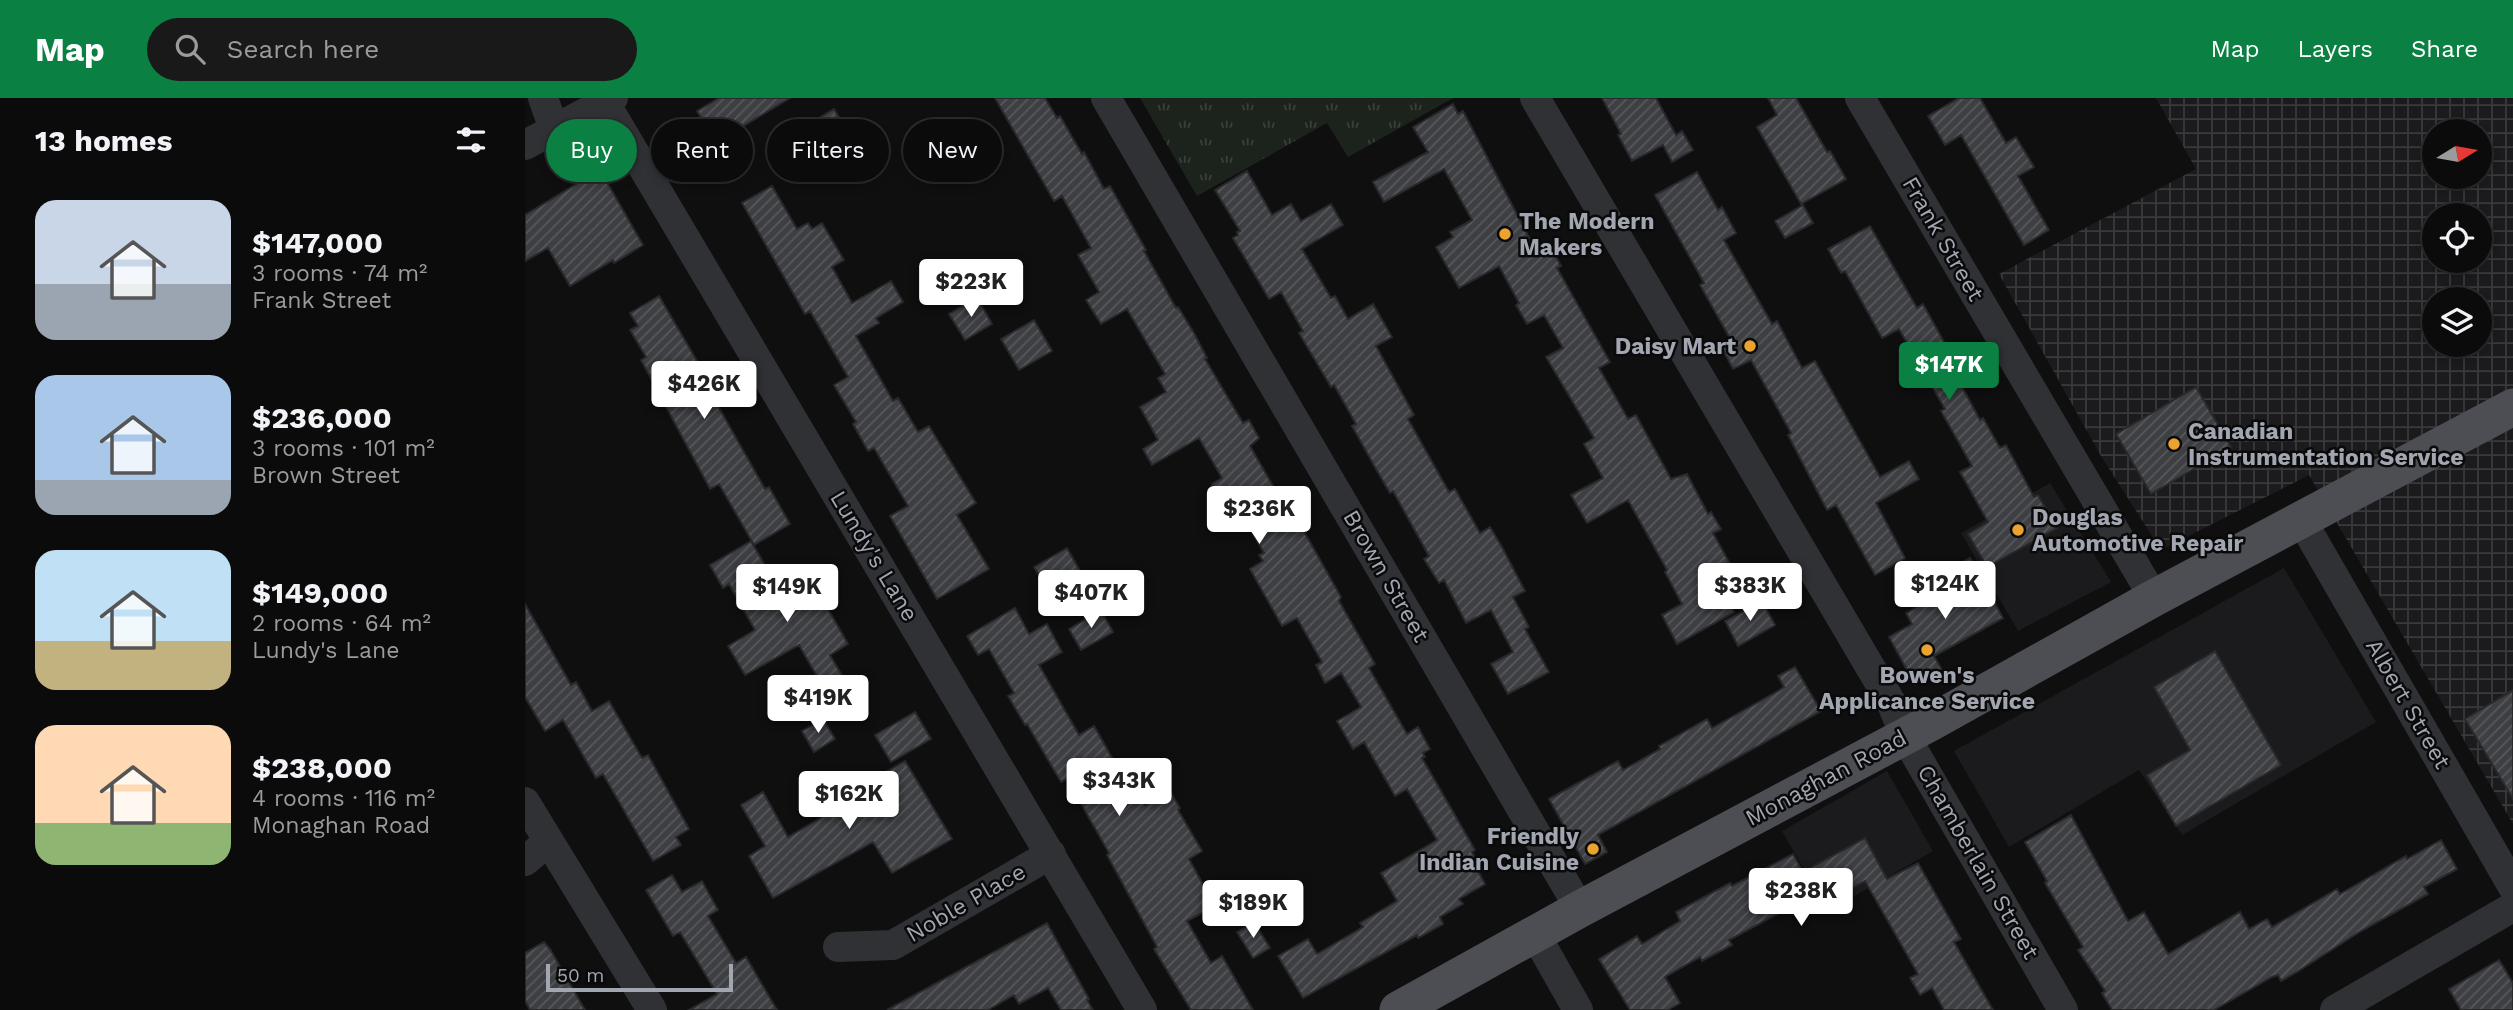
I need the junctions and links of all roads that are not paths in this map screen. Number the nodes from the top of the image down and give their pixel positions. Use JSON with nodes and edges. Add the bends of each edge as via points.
{"nodes":[{"id":1,"x":543,"y":98,"type":"edge"},
{"id":2,"x":1106,"y":98,"type":"edge"},
{"id":3,"x":1535,"y":98,"type":"edge"},
{"id":4,"x":1860,"y":98,"type":"edge"},
{"id":5,"x":609,"y":100,"type":"edge"},
{"id":6,"x":550,"y":119,"type":"edge"},
{"id":7,"x":573,"y":119,"type":"edge"},
{"id":8,"x":546,"y":133,"type":"edge"},
{"id":9,"x":525,"y":145,"type":"edge"},
{"id":10,"x":2513,"y":407,"type":"edge"},
{"id":11,"x":2302,"y":521,"type":"junction"},
{"id":12,"x":2154,"y":598,"type":"junction"},
{"id":13,"x":1905,"y":736,"type":"junction"},
{"id":14,"x":525,"y":802,"type":"edge"},
{"id":15,"x":549,"y":841,"type":"junction"},
{"id":16,"x":1051,"y":854,"type":"junction"},
{"id":17,"x":525,"y":861,"type":"edge"},
{"id":18,"x":2513,"y":887,"type":"edge"},
{"id":19,"x":2513,"y":907,"type":"edge"},
{"id":20,"x":1580,"y":909,"type":"junction"},
{"id":21,"x":1535,"y":934,"type":"junction"},
{"id":22,"x":838,"y":947,"type":"dead end"},
{"id":23,"x":652,"y":1010,"type":"edge"},
{"id":24,"x":1142,"y":1010,"type":"edge"},
{"id":25,"x":1398,"y":1010,"type":"edge"},
{"id":26,"x":1578,"y":1010,"type":"edge"},
{"id":27,"x":2063,"y":1010,"type":"edge"},
{"id":28,"x":2335,"y":1010,"type":"edge"}],
"edges":[{"from":1,"to":6,"type":"street"},
{"from":2,"to":20,"type":"street","name":"Brown Street"},
{"from":3,"to":13,"type":"street","name":"Chamberlain Street","via":[[1892,704]]},
{"from":4,"to":12,"type":"street","name":"Frank Street"},
{"from":5,"to":7,"type":"street"},
{"from":5,"to":16,"type":"street","name":"Lundy's Lane"},
{"from":8,"to":9,"type":"street"},
{"from":10,"to":11,"type":"main road","name":"Monaghan Road"},
{"from":11,"to":12,"type":"main road","name":"Monaghan Road"},
{"from":11,"to":18,"type":"street","name":"Albert Street"},
{"from":12,"to":13,"type":"main road","name":"Monaghan Road"},
{"from":13,"to":20,"type":"main road","name":"Monaghan Road"},
{"from":13,"to":27,"type":"street","name":"Chamberlain Street"},
{"from":14,"to":15,"type":"street"},
{"from":15,"to":17,"type":"street"},
{"from":15,"to":23,"type":"street"},
{"from":16,"to":22,"type":"street","name":"Noble Place","via":[[893,945]]},
{"from":16,"to":24,"type":"street","name":"Lundy's Lane"},
{"from":19,"to":28,"type":"street"},
{"from":20,"to":21,"type":"main road","name":"Monaghan Road"},
{"from":21,"to":25,"type":"main road","name":"Monaghan Road"},
{"from":21,"to":26,"type":"street"}]}
